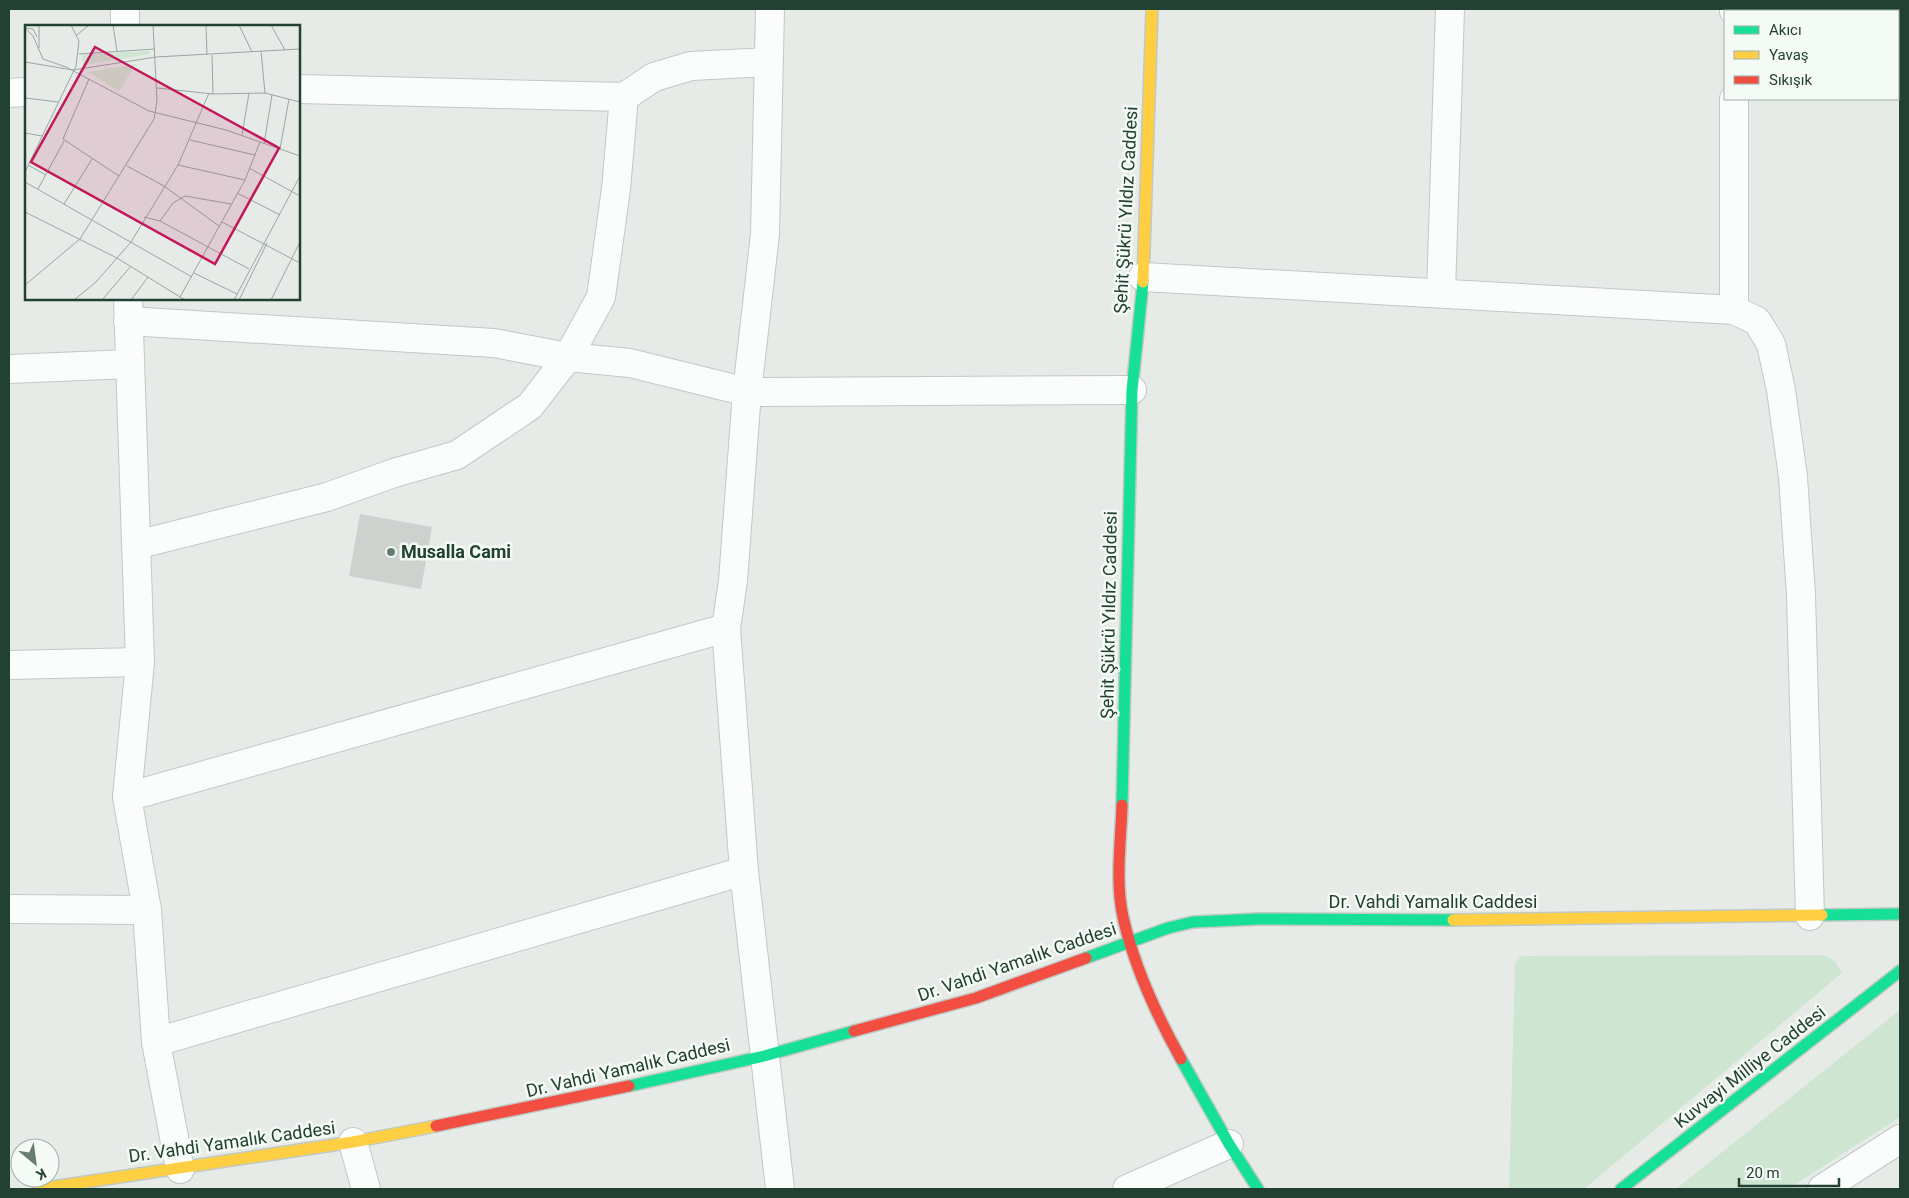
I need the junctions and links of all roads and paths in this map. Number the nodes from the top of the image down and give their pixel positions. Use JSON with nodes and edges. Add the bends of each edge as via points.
{"nodes":[{"id":1,"x":125,"y":9,"type":"edge"},
{"id":2,"x":770,"y":9,"type":"edge"},
{"id":3,"x":1152,"y":9,"type":"edge"},
{"id":4,"x":1450,"y":9,"type":"edge"},
{"id":5,"x":125,"y":25,"type":"edge"},
{"id":6,"x":768,"y":62,"type":"junction"},
{"id":7,"x":300,"y":89,"type":"edge"},
{"id":8,"x":25,"y":92,"type":"edge"},
{"id":9,"x":9,"y":93,"type":"edge"},
{"id":10,"x":624,"y":97,"type":"junction"},
{"id":11,"x":1734,"y":100,"type":"edge"},
{"id":12,"x":1143,"y":277,"type":"junction"},
{"id":13,"x":1440,"y":293,"type":"junction"},
{"id":14,"x":128,"y":310,"type":"edge"},
{"id":15,"x":1734,"y":310,"type":"junction"},
{"id":16,"x":568,"y":357,"type":"junction"},
{"id":17,"x":129,"y":364,"type":"junction"},
{"id":18,"x":9,"y":369,"type":"edge"},
{"id":19,"x":1132,"y":390,"type":"junction"},
{"id":20,"x":747,"y":392,"type":"junction"},
{"id":21,"x":136,"y":545,"type":"junction"},
{"id":22,"x":726,"y":628,"type":"junction"},
{"id":23,"x":140,"y":662,"type":"junction"},
{"id":24,"x":9,"y":665,"type":"edge"},
{"id":25,"x":127,"y":797,"type":"junction"},
{"id":26,"x":744,"y":871,"type":"junction"},
{"id":27,"x":9,"y":909,"type":"edge"},
{"id":28,"x":147,"y":910,"type":"junction"},
{"id":29,"x":1900,"y":914,"type":"edge"},
{"id":30,"x":1810,"y":916,"type":"junction"},
{"id":31,"x":1130,"y":942,"type":"junction"},
{"id":32,"x":1900,"y":972,"type":"edge"},
{"id":33,"x":156,"y":1042,"type":"junction"},
{"id":34,"x":764,"y":1056,"type":"junction"},
{"id":35,"x":1900,"y":1139,"type":"edge"},
{"id":36,"x":353,"y":1142,"type":"junction"},
{"id":37,"x":1229,"y":1144,"type":"junction"},
{"id":38,"x":180,"y":1169,"type":"junction"},
{"id":39,"x":139,"y":1181,"type":"edge"},
{"id":40,"x":39,"y":1189,"type":"edge"},
{"id":41,"x":366,"y":1189,"type":"edge"},
{"id":42,"x":780,"y":1189,"type":"edge"},
{"id":43,"x":1127,"y":1189,"type":"edge"},
{"id":44,"x":1258,"y":1189,"type":"edge"},
{"id":45,"x":1621,"y":1189,"type":"edge"},
{"id":46,"x":1822,"y":1189,"type":"edge"}],
"edges":[{"from":1,"to":5,"type":"street"},
{"from":2,"to":6,"type":"street"},
{"from":3,"to":12,"type":"street","name":"Şehit Şükrü Yıldız Caddesi"},
{"from":4,"to":13,"type":"street"},
{"from":6,"to":10,"type":"street","via":[[691,66],[654,76]]},
{"from":6,"to":20,"type":"street","via":[[765,234]]},
{"from":7,"to":10,"type":"street"},
{"from":8,"to":9,"type":"street"},
{"from":10,"to":16,"type":"street","via":[[616,189],[601,297]]},
{"from":11,"to":15,"type":"street"},
{"from":12,"to":13,"type":"street"},
{"from":12,"to":19,"type":"street","name":"Şehit Şükrü Yıldız Caddesi"},
{"from":13,"to":15,"type":"street"},
{"from":14,"to":16,"type":"street","via":[[494,343]]},
{"from":14,"to":17,"type":"street"},
{"from":15,"to":30,"type":"street","via":[[1757,321],[1772,344],[1793,477],[1801,594]]},
{"from":16,"to":20,"type":"street","via":[[630,363]]},
{"from":16,"to":21,"type":"street","via":[[530,406],[457,455],[327,496]]},
{"from":17,"to":18,"type":"street"},
{"from":17,"to":21,"type":"street"},
{"from":19,"to":20,"type":"street"},
{"from":19,"to":31,"type":"street","name":"Şehit Şükrü Yıldız Caddesi","via":[[1120,878],[1123,916]]},
{"from":20,"to":22,"type":"street","via":[[733,581]]},
{"from":21,"to":23,"type":"street"},
{"from":22,"to":25,"type":"street"},
{"from":22,"to":26,"type":"street"},
{"from":23,"to":24,"type":"street"},
{"from":23,"to":25,"type":"street"},
{"from":25,"to":28,"type":"street"},
{"from":26,"to":33,"type":"street"},
{"from":26,"to":34,"type":"street"},
{"from":27,"to":28,"type":"street"},
{"from":28,"to":33,"type":"street"},
{"from":29,"to":30,"type":"street","name":"Dr. Vahdi Yamalık Caddesi"},
{"from":30,"to":31,"type":"street","name":"Dr. Vahdi Yamalık Caddesi","via":[[1193,922]]},
{"from":31,"to":34,"type":"street","name":"Dr. Vahdi Yamalık Caddesi","via":[[976,998]]},
{"from":31,"to":37,"type":"street","name":"Şehit Şükrü Yıldız Caddesi","via":[[1144,981],[1178,1053]]},
{"from":32,"to":45,"type":"street","name":"Kuvvayi Milliye Caddesi"},
{"from":33,"to":38,"type":"street"},
{"from":34,"to":36,"type":"street","name":"Dr. Vahdi Yamalık Caddesi","via":[[496,1115]]},
{"from":34,"to":42,"type":"street"},
{"from":35,"to":46,"type":"street"},
{"from":36,"to":38,"type":"street","name":"Dr. Vahdi Yamalık Caddesi"},
{"from":36,"to":41,"type":"street"},
{"from":37,"to":43,"type":"street"},
{"from":37,"to":44,"type":"street","name":"Şehit Şükrü Yıldız Caddesi"},
{"from":38,"to":39,"type":"street","name":"Dr. Vahdi Yamalık Caddesi"},
{"from":39,"to":40,"type":"street","name":"Dr. Vahdi Yamalık Caddesi"}]}
